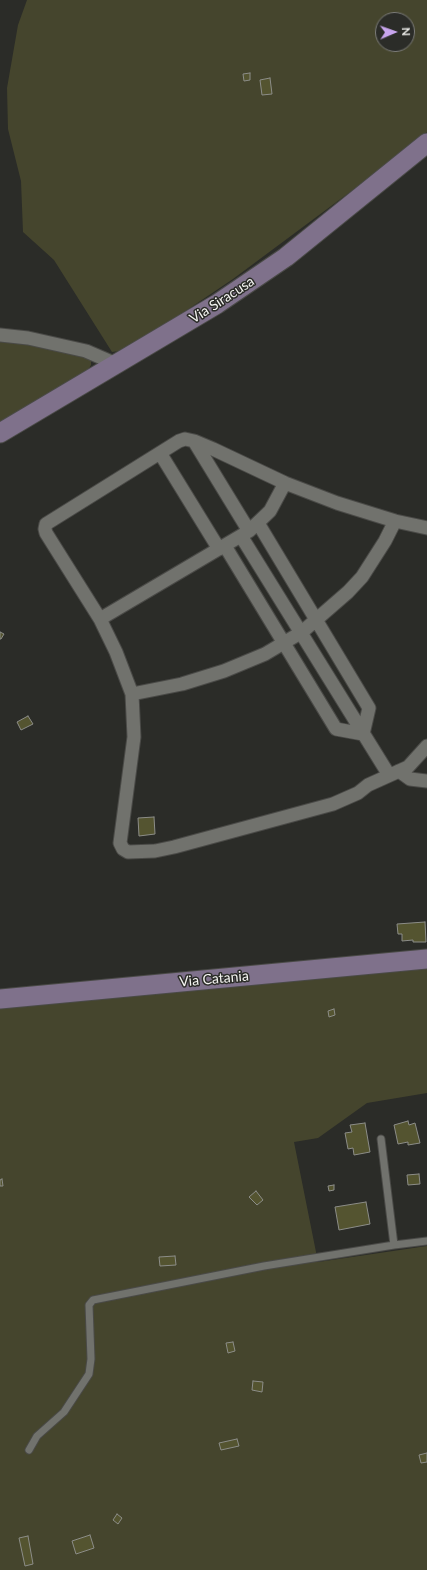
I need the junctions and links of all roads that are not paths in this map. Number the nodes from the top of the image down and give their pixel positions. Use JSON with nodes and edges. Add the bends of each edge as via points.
{"nodes":[{"id":1,"x":427,"y":143,"type":"edge"},
{"id":2,"x":0,"y":335,"type":"edge"},
{"id":3,"x":116,"y":364,"type":"junction"},
{"id":4,"x":0,"y":433,"type":"edge"},
{"id":5,"x":194,"y":441,"type":"junction"},
{"id":6,"x":160,"y":453,"type":"junction"},
{"id":7,"x":285,"y":483,"type":"junction"},
{"id":8,"x":395,"y":521,"type":"junction"},
{"id":9,"x":427,"y":528,"type":"edge"},
{"id":10,"x":249,"y":530,"type":"junction"},
{"id":11,"x":222,"y":547,"type":"junction"},
{"id":12,"x":100,"y":619,"type":"junction"},
{"id":13,"x":316,"y":620,"type":"junction"},
{"id":14,"x":302,"y":632,"type":"junction"},
{"id":15,"x":284,"y":643,"type":"junction"},
{"id":16,"x":132,"y":694,"type":"junction"},
{"id":17,"x":363,"y":734,"type":"junction"},
{"id":18,"x":427,"y":746,"type":"edge"},
{"id":19,"x":394,"y":773,"type":"junction"},
{"id":20,"x":427,"y":780,"type":"edge"},
{"id":21,"x":427,"y":960,"type":"edge"},
{"id":22,"x":0,"y":999,"type":"edge"},
{"id":23,"x":381,"y":1139,"type":"dead end"},
{"id":24,"x":427,"y":1241,"type":"edge"},
{"id":25,"x":394,"y":1245,"type":"junction"},
{"id":26,"x":29,"y":1450,"type":"dead end"}],
"edges":[{"from":1,"to":3,"type":"street","name":"Via Siracusa","via":[[286,257],[217,304]]},
{"from":2,"to":3,"type":"street","via":[[28,338],[86,351]]},
{"from":3,"to":4,"type":"street","name":"Via Siracusa"},
{"from":5,"to":6,"type":"street","via":[[179,441]]},
{"from":5,"to":7,"type":"street"},
{"from":5,"to":10,"type":"street"},
{"from":6,"to":11,"type":"street"},
{"from":6,"to":12,"type":"street","via":[[46,524],[46,533]]},
{"from":7,"to":8,"type":"street"},
{"from":7,"to":10,"type":"street","via":[[270,511]]},
{"from":8,"to":9,"type":"street"},
{"from":8,"to":13,"type":"street","via":[[385,542],[362,576]]},
{"from":10,"to":11,"type":"street"},
{"from":10,"to":13,"type":"street"},
{"from":10,"to":14,"type":"street"},
{"from":11,"to":12,"type":"street"},
{"from":11,"to":15,"type":"street"},
{"from":12,"to":16,"type":"street"},
{"from":13,"to":14,"type":"street"},
{"from":13,"to":17,"type":"street","via":[[369,708]]},
{"from":14,"to":15,"type":"street"},
{"from":14,"to":17,"type":"street"},
{"from":15,"to":16,"type":"street","via":[[224,671],[182,684]]},
{"from":15,"to":17,"type":"street","via":[[336,729]]},
{"from":16,"to":19,"type":"street","via":[[134,737],[120,843],[128,852],[174,847],[333,804]]},
{"from":17,"to":19,"type":"street"},
{"from":18,"to":19,"type":"street","via":[[408,767]]},
{"from":19,"to":20,"type":"street","via":[[410,779]]},
{"from":21,"to":22,"type":"street","name":"Via Catania"},
{"from":23,"to":25,"type":"lane"},
{"from":24,"to":25,"type":"lane"},
{"from":25,"to":26,"type":"lane","via":[[249,1269],[93,1300],[89,1305],[89,1374],[64,1412],[37,1436]]}]}
